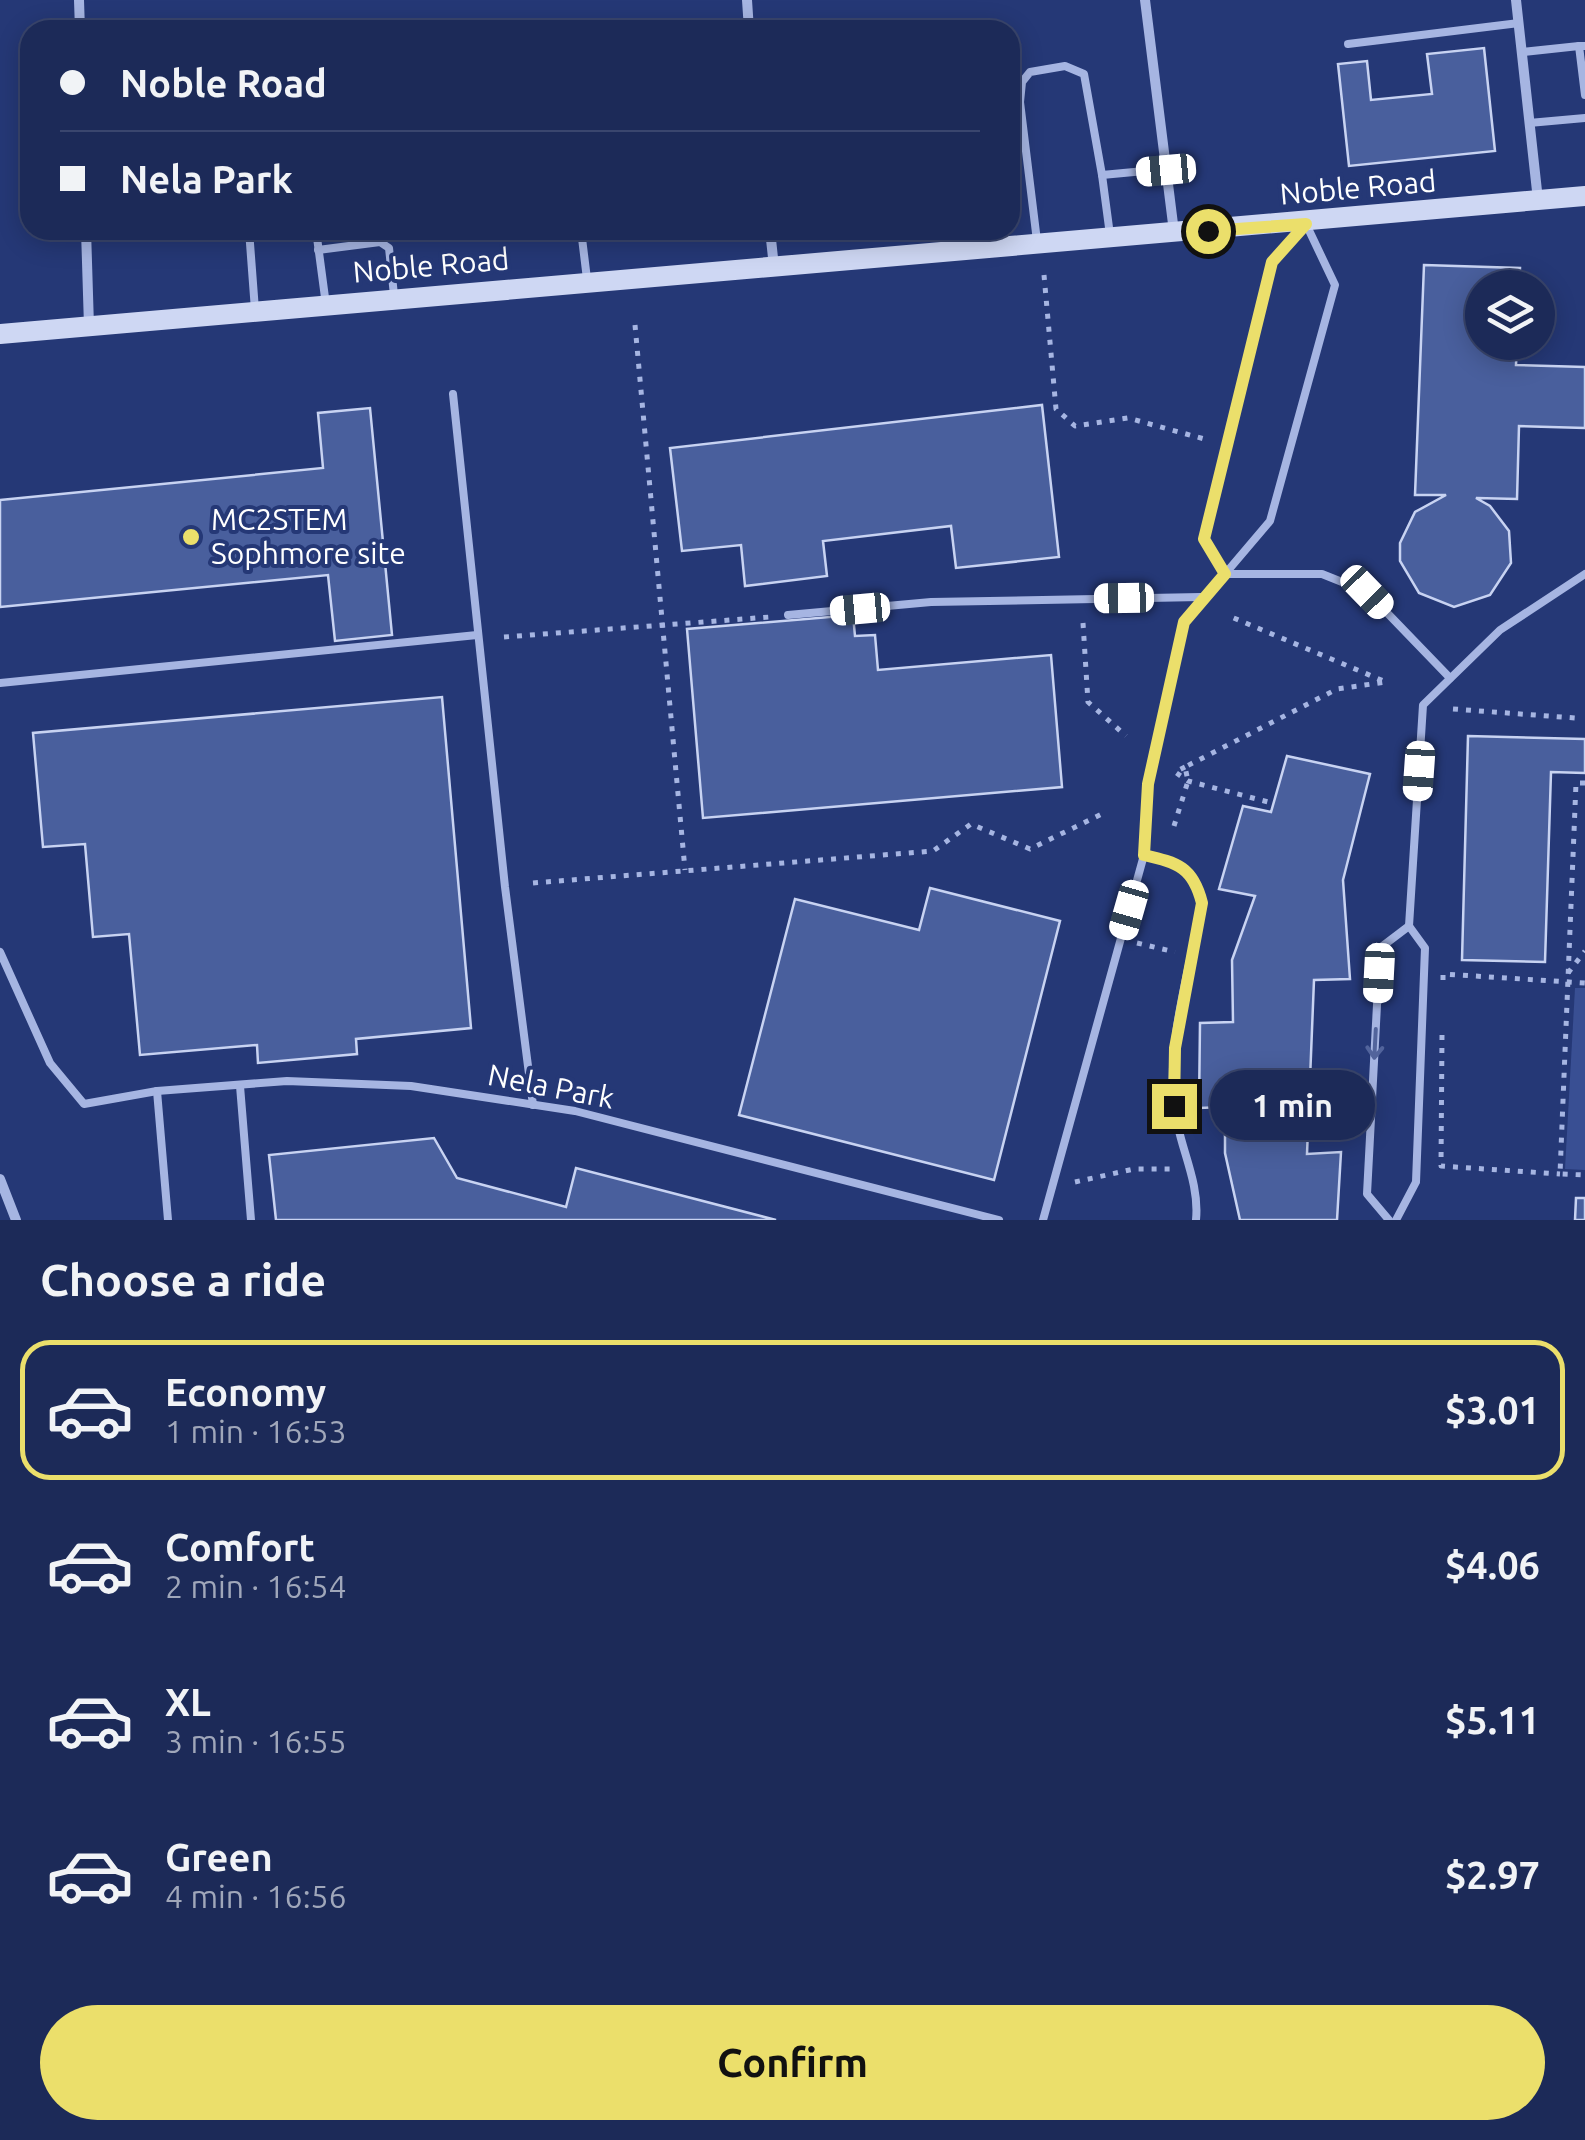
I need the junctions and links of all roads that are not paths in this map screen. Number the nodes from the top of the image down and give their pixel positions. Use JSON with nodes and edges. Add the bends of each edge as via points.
{"nodes":[{"id":1,"x":1145,"y":0,"type":"edge"},
{"id":2,"x":1516,"y":0,"type":"edge"},
{"id":3,"x":1519,"y":23,"type":"junction"},
{"id":4,"x":1348,"y":44,"type":"dead end"},
{"id":5,"x":1582,"y":46,"type":"edge"},
{"id":6,"x":1523,"y":52,"type":"junction"},
{"id":7,"x":1585,"y":96,"type":"edge"},
{"id":8,"x":1585,"y":118,"type":"edge"},
{"id":9,"x":1529,"y":123,"type":"junction"},
{"id":10,"x":1166,"y":170,"type":"junction"},
{"id":11,"x":1102,"y":175,"type":"junction"},
{"id":12,"x":1585,"y":196,"type":"edge"},
{"id":13,"x":1538,"y":200,"type":"junction"},
{"id":14,"x":1306,"y":224,"type":"junction"},
{"id":15,"x":1174,"y":233,"type":"junction"},
{"id":16,"x":1110,"y":238,"type":"junction"},
{"id":17,"x":86,"y":240,"type":"edge"},
{"id":18,"x":250,"y":240,"type":"edge"},
{"id":19,"x":317,"y":240,"type":"edge"},
{"id":20,"x":582,"y":240,"type":"edge"},
{"id":21,"x":771,"y":240,"type":"edge"},
{"id":22,"x":1038,"y":246,"type":"junction"},
{"id":23,"x":318,"y":250,"type":"junction"},
{"id":24,"x":774,"y":267,"type":"junction"},
{"id":25,"x":588,"y":284,"type":"junction"},
{"id":26,"x":394,"y":300,"type":"junction"},
{"id":27,"x":326,"y":305,"type":"junction"},
{"id":28,"x":255,"y":311,"type":"junction"},
{"id":29,"x":89,"y":326,"type":"junction"},
{"id":30,"x":0,"y":334,"type":"edge"},
{"id":31,"x":454,"y":394,"type":"dead end"},
{"id":32,"x":1225,"y":574,"type":"junction"},
{"id":33,"x":1585,"y":574,"type":"edge"},
{"id":34,"x":1202,"y":597,"type":"junction"},
{"id":35,"x":788,"y":615,"type":"road end"},
{"id":36,"x":477,"y":635,"type":"junction"},
{"id":37,"x":1450,"y":678,"type":"junction"},
{"id":38,"x":0,"y":683,"type":"edge"},
{"id":39,"x":1144,"y":855,"type":"junction"},
{"id":40,"x":1409,"y":926,"type":"junction"},
{"id":41,"x":0,"y":952,"type":"edge"},
{"id":42,"x":240,"y":1086,"type":"junction"},
{"id":43,"x":157,"y":1091,"type":"junction"},
{"id":44,"x":533,"y":1105,"type":"junction"},
{"id":45,"x":0,"y":1178,"type":"edge"},
{"id":46,"x":16,"y":1220,"type":"edge"},
{"id":47,"x":168,"y":1220,"type":"edge"},
{"id":48,"x":251,"y":1220,"type":"edge"},
{"id":49,"x":999,"y":1220,"type":"edge"},
{"id":50,"x":1042,"y":1220,"type":"edge"},
{"id":51,"x":1196,"y":1220,"type":"edge"},
{"id":52,"x":1389,"y":1220,"type":"edge"},
{"id":53,"x":1396,"y":1220,"type":"edge"}],
"edges":[{"from":1,"to":10,"type":"street"},
{"from":2,"to":3,"type":"street"},
{"from":3,"to":4,"type":"lane"},
{"from":3,"to":6,"type":"street"},
{"from":5,"to":6,"type":"lane"},
{"from":5,"to":7,"type":"lane"},
{"from":6,"to":9,"type":"street"},
{"from":8,"to":9,"type":"lane"},
{"from":9,"to":13,"type":"street"},
{"from":10,"to":11,"type":"lane"},
{"from":10,"to":15,"type":"street"},
{"from":11,"to":16,"type":"lane"},
{"from":11,"to":22,"type":"lane","via":[[1084,74],[1065,66],[1030,72],[1020,102]]},
{"from":12,"to":13,"type":"main road","name":"Noble Road"},
{"from":13,"to":14,"type":"main road","name":"Noble Road"},
{"from":14,"to":15,"type":"main road","name":"Noble Road"},
{"from":14,"to":32,"type":"lane","via":[[1272,262],[1204,539]]},
{"from":14,"to":32,"type":"lane","via":[[1335,285],[1270,521]]},
{"from":15,"to":16,"type":"main road","name":"Noble Road"},
{"from":16,"to":22,"type":"main road","name":"Noble Road"},
{"from":17,"to":29,"type":"street"},
{"from":18,"to":28,"type":"lane"},
{"from":19,"to":23,"type":"lane"},
{"from":20,"to":25,"type":"lane"},
{"from":21,"to":24,"type":"street"},
{"from":22,"to":24,"type":"main road","name":"Noble Road"},
{"from":23,"to":26,"type":"lane","via":[[380,242],[389,248]]},
{"from":23,"to":27,"type":"lane"},
{"from":24,"to":25,"type":"main road","name":"Noble Road"},
{"from":25,"to":26,"type":"main road","name":"Noble Road"},
{"from":26,"to":27,"type":"main road","name":"Noble Road"},
{"from":27,"to":28,"type":"main road","name":"Noble Road"},
{"from":28,"to":29,"type":"main road","name":"Noble Road"},
{"from":29,"to":30,"type":"main road","name":"Noble Road"},
{"from":31,"to":36,"type":"lane"},
{"from":32,"to":34,"type":"lane"},
{"from":32,"to":37,"type":"lane","via":[[1322,574],[1367,592]]},
{"from":33,"to":37,"type":"lane","via":[[1500,630]]},
{"from":34,"to":35,"type":"lane","via":[[931,602]]},
{"from":34,"to":39,"type":"lane","via":[[1184,622],[1148,784]]},
{"from":36,"to":38,"type":"lane"},
{"from":36,"to":44,"type":"lane"},
{"from":37,"to":40,"type":"lane","via":[[1423,705]]},
{"from":39,"to":50,"type":"lane"},
{"from":39,"to":51,"type":"lane","via":[[1184,864],[1202,903],[1175,1048],[1174,1106],[1198,1199]]},
{"from":40,"to":52,"type":"lane","one_way":true,"via":[[1380,948],[1367,1194]]},
{"from":40,"to":53,"type":"lane","via":[[1425,948],[1416,1182]]},
{"from":41,"to":43,"type":"lane","name":"Nela Park","via":[[50,1063],[84,1104]]},
{"from":42,"to":43,"type":"lane","name":"Nela Park"},
{"from":42,"to":44,"type":"lane","name":"Nela Park","via":[[411,1086]]},
{"from":42,"to":48,"type":"lane"},
{"from":43,"to":47,"type":"lane"},
{"from":44,"to":49,"type":"lane","name":"Nela Park"},
{"from":45,"to":46,"type":"street"}]}
